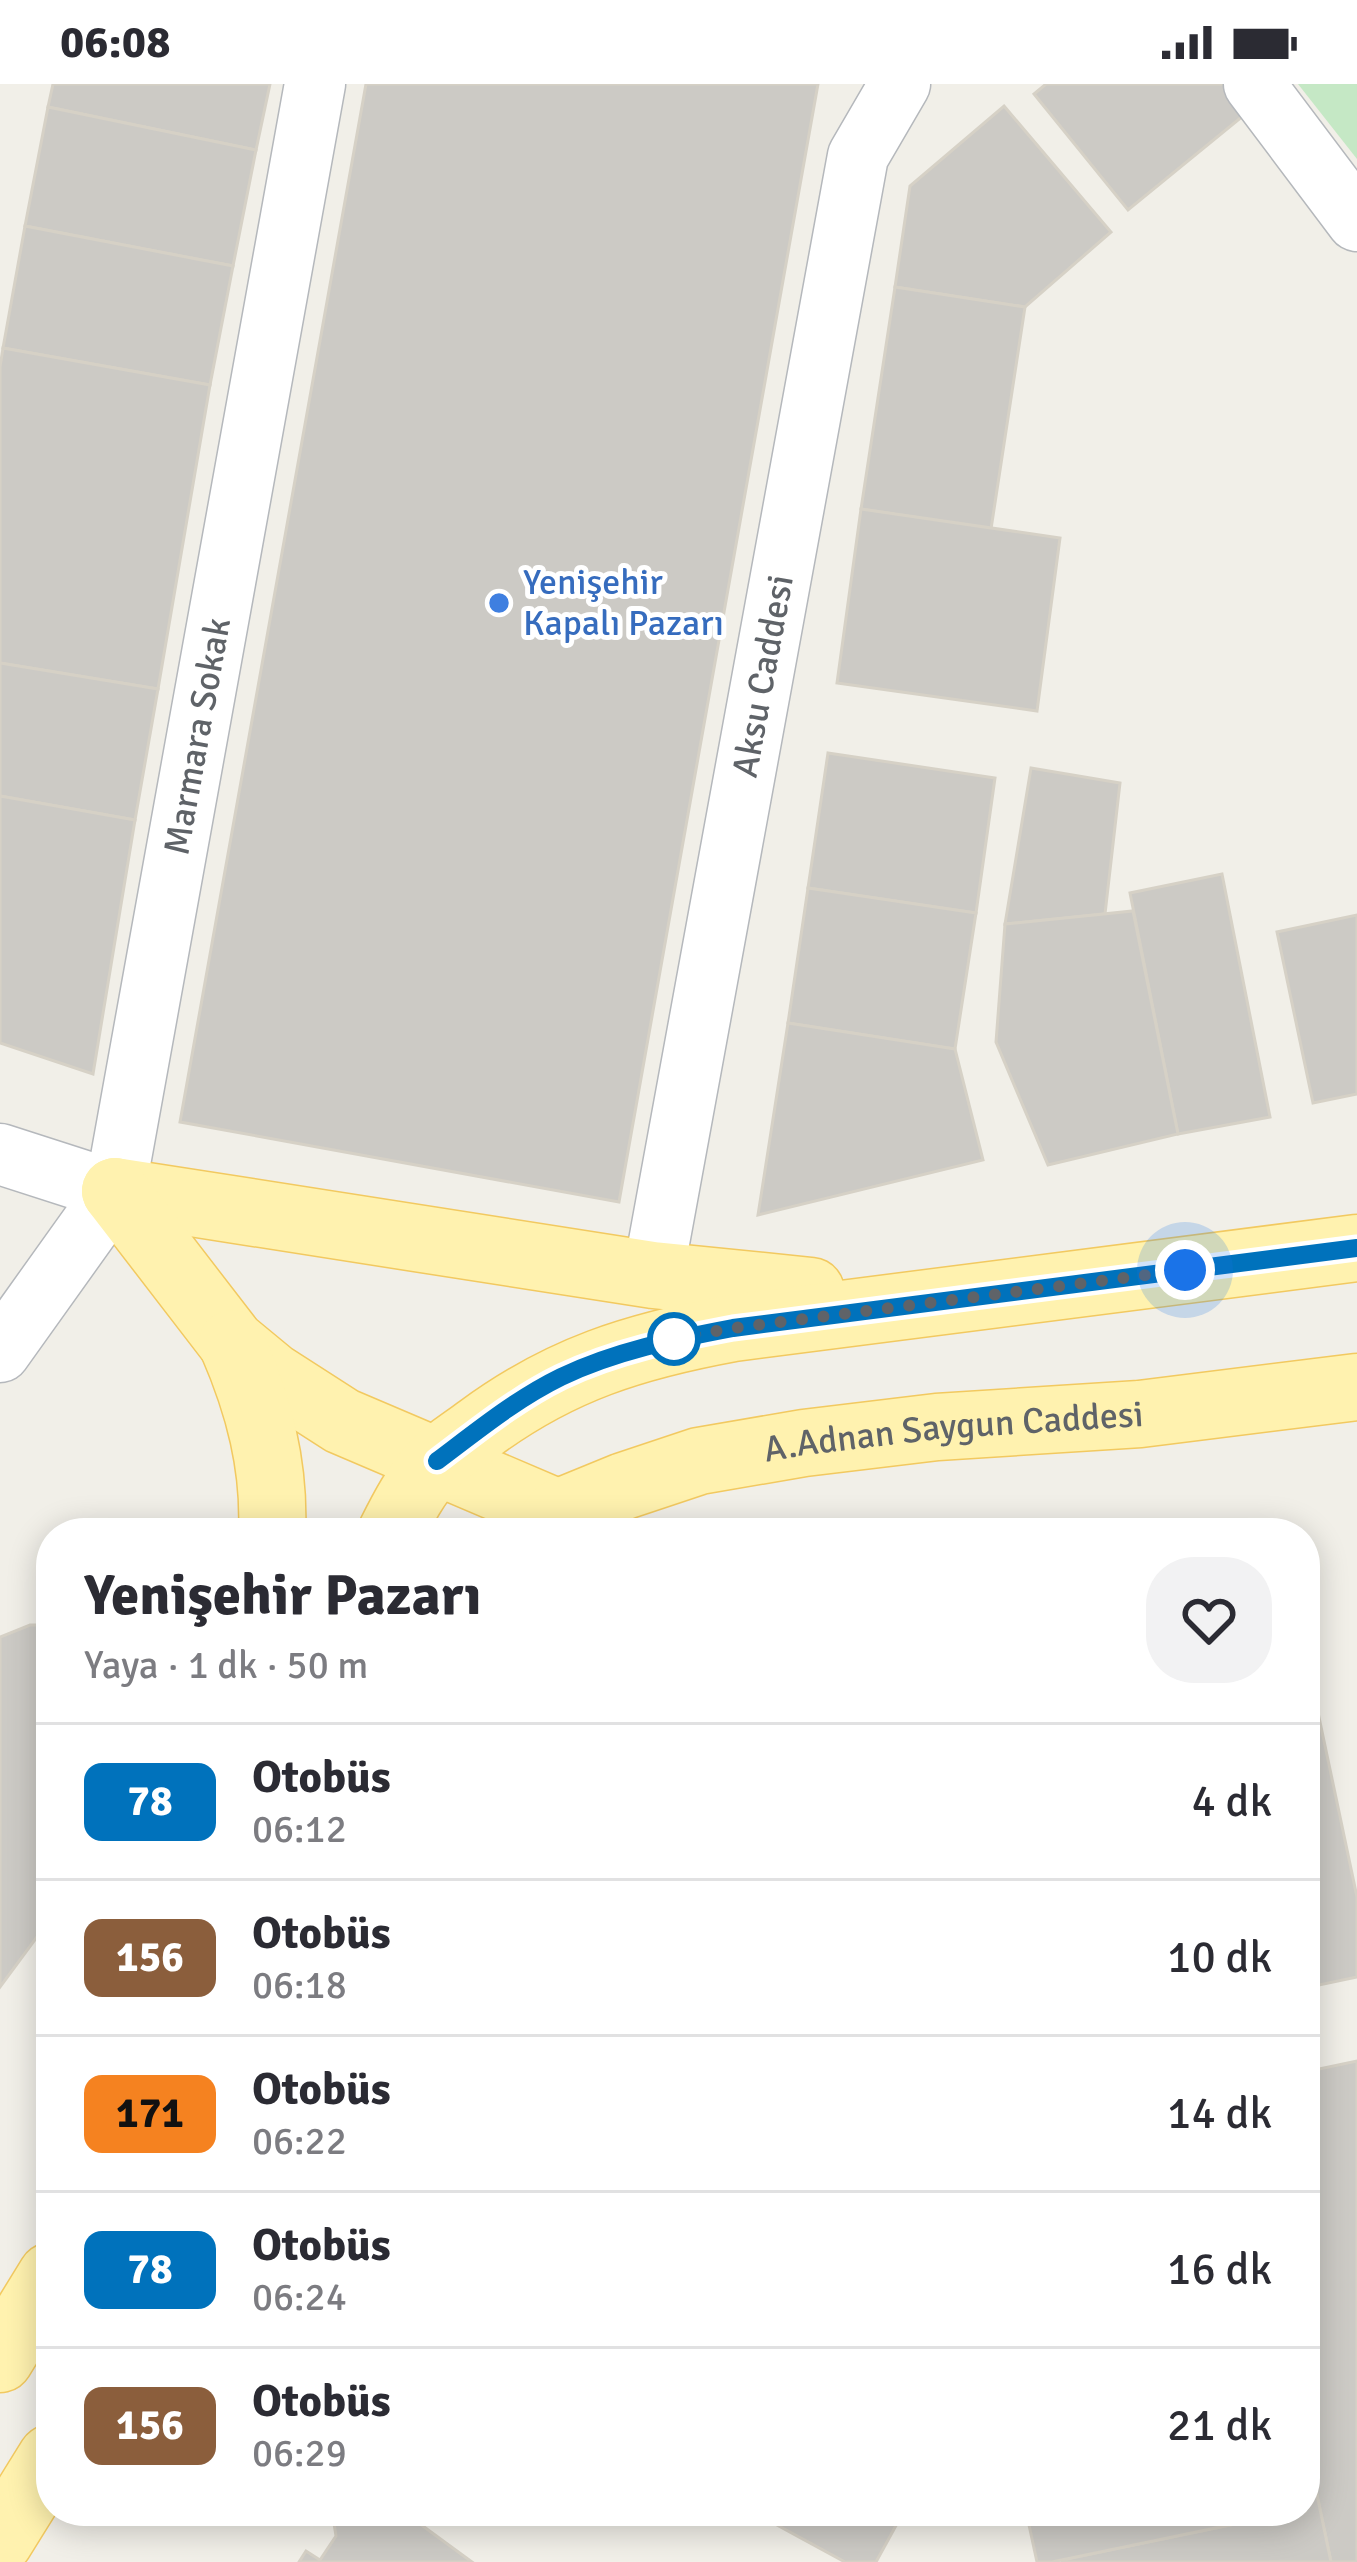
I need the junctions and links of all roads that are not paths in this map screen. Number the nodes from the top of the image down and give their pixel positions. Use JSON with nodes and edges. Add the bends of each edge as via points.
{"nodes":[{"id":1,"x":314,"y":84,"type":"edge"},
{"id":2,"x":900,"y":84,"type":"edge"},
{"id":3,"x":1254,"y":84,"type":"edge"},
{"id":4,"x":1357,"y":220,"type":"edge"},
{"id":5,"x":0,"y":1154,"type":"edge"},
{"id":6,"x":116,"y":1191,"type":"junction"},
{"id":7,"x":1357,"y":1248,"type":"edge"},
{"id":8,"x":653,"y":1276,"type":"junction"},
{"id":9,"x":928,"y":1303,"type":"junction"},
{"id":10,"x":232,"y":1343,"type":"junction"},
{"id":11,"x":0,"y":1352,"type":"edge"},
{"id":12,"x":1357,"y":1387,"type":"edge"},
{"id":13,"x":437,"y":1461,"type":"junction"},
{"id":14,"x":272,"y":1518,"type":"edge"},
{"id":15,"x":398,"y":1518,"type":"edge"},
{"id":16,"x":541,"y":1518,"type":"edge"},
{"id":17,"x":560,"y":1518,"type":"edge"},
{"id":18,"x":36,"y":2300,"type":"edge"},
{"id":19,"x":0,"y":2359,"type":"edge"},
{"id":20,"x":36,"y":2482,"type":"edge"},
{"id":21,"x":0,"y":2540,"type":"edge"}],
"edges":[{"from":1,"to":6,"type":"street","name":"Marmara Sokak"},
{"from":2,"to":8,"type":"street","name":"Aksu Caddesi","via":[[858,156]]},
{"from":3,"to":4,"type":"street"},
{"from":5,"to":6,"type":"street"},
{"from":6,"to":8,"type":"main road"},
{"from":6,"to":10,"type":"main road"},
{"from":6,"to":11,"type":"street","name":"Marmara Sokak"},
{"from":7,"to":9,"type":"main road"},
{"from":8,"to":9,"type":"main road"},
{"from":9,"to":13,"type":"main road","via":[[733,1328],[617,1356],[527,1396]]},
{"from":10,"to":13,"type":"main road","via":[[325,1411]]},
{"from":10,"to":14,"type":"main road","via":[[268,1452]]},
{"from":12,"to":17,"type":"main road","name":"A.Adnan Saygun Caddesi","via":[[803,1443],[699,1461]]},
{"from":13,"to":15,"type":"main road"},
{"from":13,"to":16,"type":"main road"},
{"from":18,"to":19,"type":"main road"},
{"from":20,"to":21,"type":"main road"}]}
